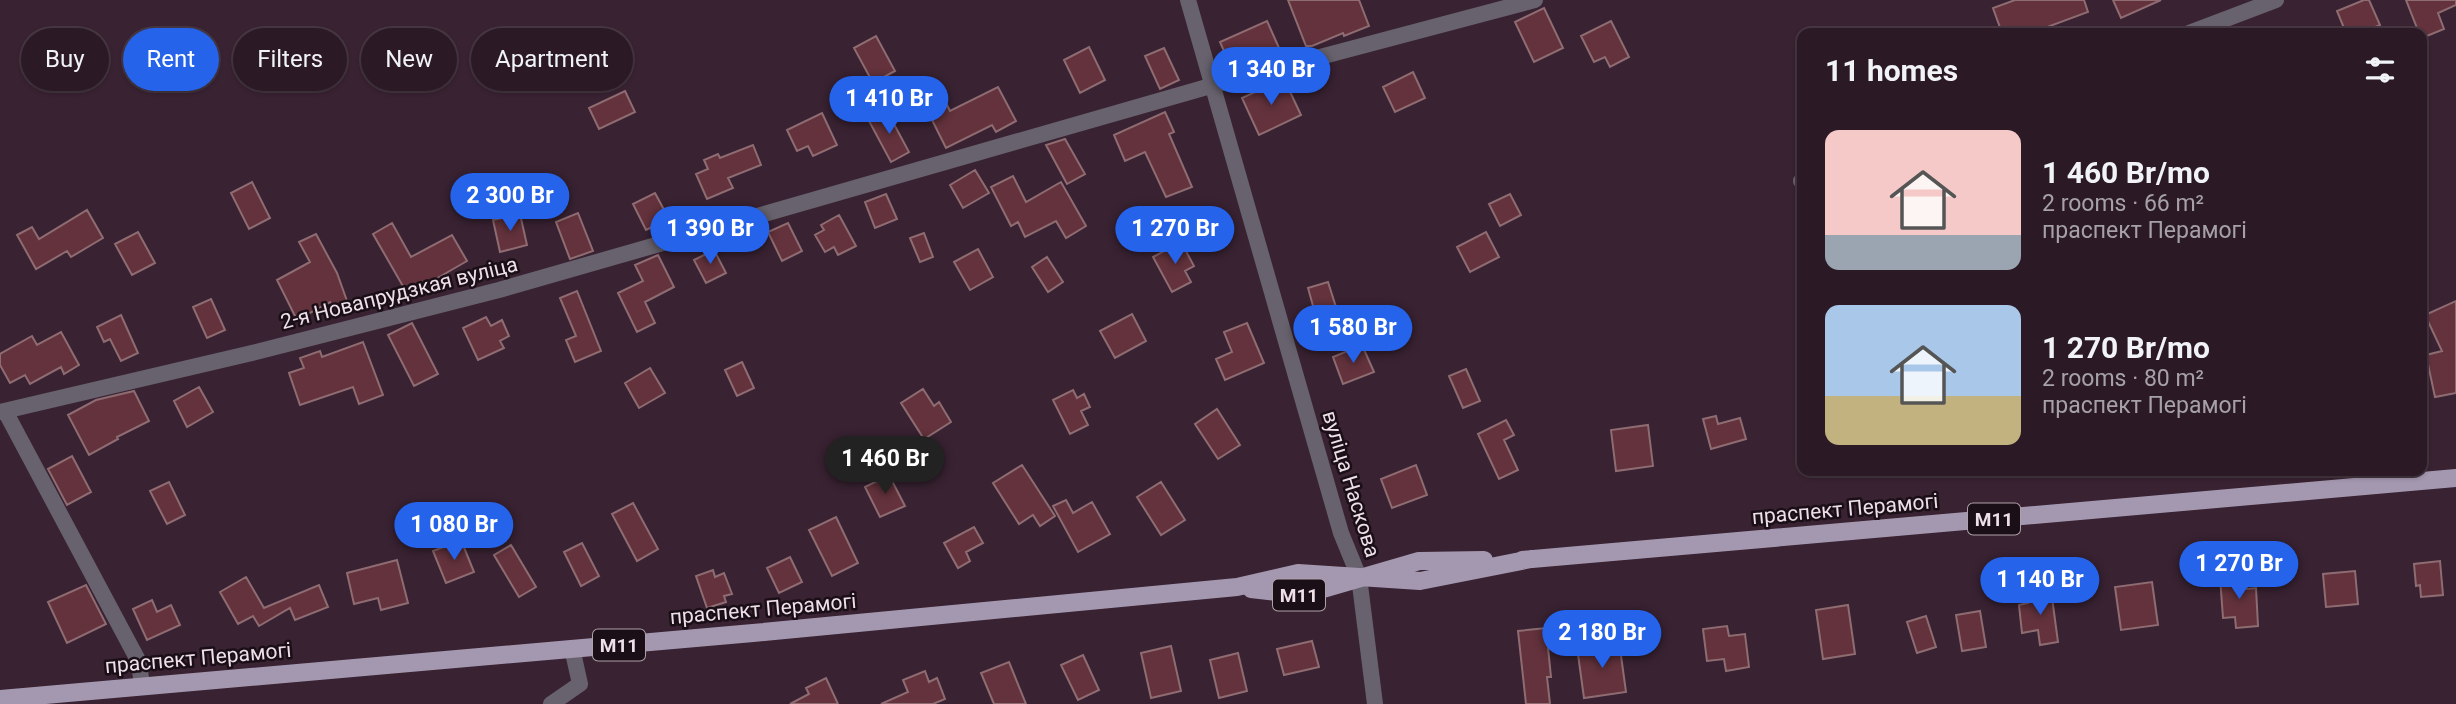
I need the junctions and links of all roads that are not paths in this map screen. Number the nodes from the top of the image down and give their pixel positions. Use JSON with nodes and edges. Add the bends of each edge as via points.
{"nodes":[{"id":1,"x":1188,"y":0,"type":"edge"},
{"id":2,"x":1535,"y":0,"type":"edge"},
{"id":3,"x":2276,"y":0,"type":"edge"},
{"id":4,"x":2202,"y":28,"type":"edge"},
{"id":5,"x":1214,"y":85,"type":"junction"},
{"id":6,"x":3,"y":412,"type":"edge"},
{"id":7,"x":2456,"y":478,"type":"edge"},
{"id":8,"x":1359,"y":577,"type":"junction"},
{"id":9,"x":572,"y":649,"type":"junction"},
{"id":10,"x":142,"y":686,"type":"junction"},
{"id":11,"x":0,"y":699,"type":"edge"},
{"id":12,"x":551,"y":704,"type":"edge"},
{"id":13,"x":1375,"y":704,"type":"edge"}],
"edges":[{"from":1,"to":5,"type":"street","name":"вуліца Наскова"},
{"from":2,"to":5,"type":"street","name":"2-я Новапрудзкая вуліца"},
{"from":3,"to":4,"type":"street"},
{"from":5,"to":6,"type":"street","name":"2-я Новапрудзкая вуліца","via":[[499,290]]},
{"from":5,"to":8,"type":"street","name":"вуліца Наскова","via":[[1341,533]]},
{"from":6,"to":10,"type":"street","via":[[139,662]]},
{"from":7,"to":8,"type":"main road","name":"праспект Перамогі","number":"М11","via":[[1531,559],[1419,561]]},
{"from":8,"to":9,"type":"main road","name":"праспект Перамогі","number":"М11","via":[[1297,573],[1237,587]]},
{"from":8,"to":13,"type":"street","name":"вуліца Наскова"},
{"from":9,"to":10,"type":"main road","name":"праспект Перамогі","number":"М11"},
{"from":9,"to":12,"type":"street","via":[[580,684]]},
{"from":10,"to":11,"type":"main road","name":"праспект Перамогі","number":"М11"}]}
